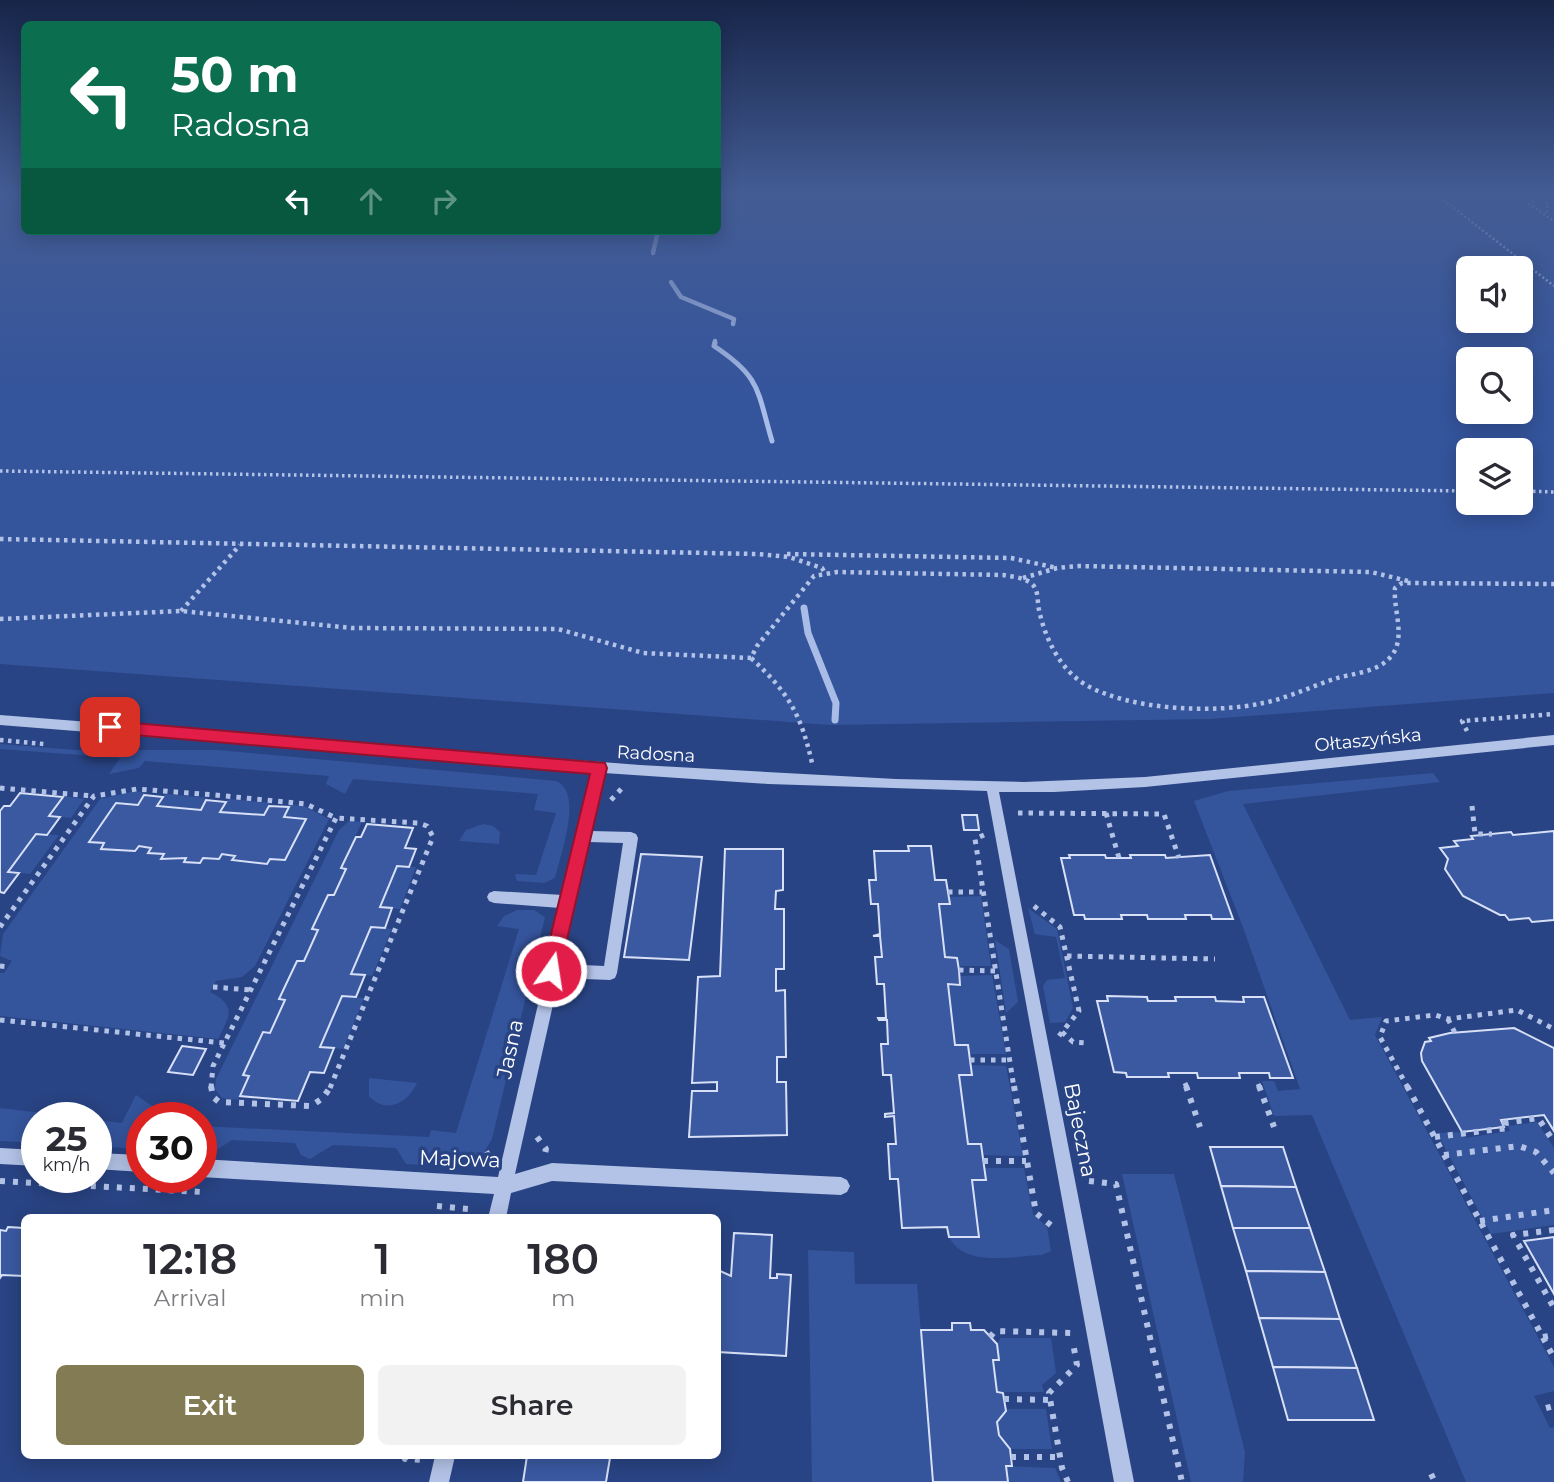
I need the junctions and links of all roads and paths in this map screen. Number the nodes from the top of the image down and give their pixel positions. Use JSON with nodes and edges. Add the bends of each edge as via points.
{"nodes":[{"id":1,"x":1525,"y":263,"type":"edge"},
{"id":2,"x":1554,"y":286,"type":"edge"},
{"id":3,"x":0,"y":471,"type":"edge"},
{"id":4,"x":1456,"y":491,"type":"edge"},
{"id":5,"x":1533,"y":491,"type":"edge"},
{"id":6,"x":1554,"y":492,"type":"edge"},
{"id":7,"x":0,"y":539,"type":"edge"},
{"id":8,"x":241,"y":544,"type":"junction"},
{"id":9,"x":758,"y":555,"type":"junction"},
{"id":10,"x":1057,"y":568,"type":"junction"},
{"id":11,"x":825,"y":573,"type":"junction"},
{"id":12,"x":1023,"y":578,"type":"junction"},
{"id":13,"x":1413,"y":582,"type":"junction"},
{"id":14,"x":1554,"y":584,"type":"edge"},
{"id":15,"x":181,"y":611,"type":"junction"},
{"id":16,"x":0,"y":619,"type":"edge"},
{"id":17,"x":751,"y":659,"type":"junction"},
{"id":18,"x":0,"y":720,"type":"edge"},
{"id":19,"x":1554,"y":740,"type":"edge"},
{"id":20,"x":813,"y":767,"type":"dead end"},
{"id":21,"x":599,"y":768,"type":"junction"},
{"id":22,"x":1186,"y":778,"type":"joint"},
{"id":23,"x":992,"y":786,"type":"junction"},
{"id":24,"x":0,"y":788,"type":"edge"},
{"id":25,"x":94,"y":796,"type":"junction"},
{"id":26,"x":1025,"y":801,"type":"dead end"},
{"id":27,"x":1472,"y":806,"type":"dead end"},
{"id":28,"x":1018,"y":813,"type":"junction"},
{"id":29,"x":1106,"y":813,"type":"junction"},
{"id":30,"x":336,"y":818,"type":"junction"},
{"id":31,"x":982,"y":822,"type":"dead end"},
{"id":32,"x":1016,"y":824,"type":"dead end"},
{"id":33,"x":1492,"y":834,"type":"dead end"},
{"id":34,"x":583,"y":836,"type":"junction"},
{"id":35,"x":1119,"y":858,"type":"dead end"},
{"id":36,"x":1179,"y":858,"type":"dead end"},
{"id":37,"x":948,"y":892,"type":"dead end"},
{"id":38,"x":982,"y":892,"type":"junction"},
{"id":39,"x":494,"y":897,"type":"dead end"},
{"id":40,"x":568,"y":902,"type":"junction"},
{"id":41,"x":1032,"y":904,"type":"dead end"},
{"id":42,"x":0,"y":927,"type":"edge"},
{"id":43,"x":1067,"y":956,"type":"junction"},
{"id":44,"x":1215,"y":959,"type":"dead end"},
{"id":45,"x":0,"y":966,"type":"edge"},
{"id":46,"x":9,"y":967,"type":"dead end"},
{"id":47,"x":959,"y":970,"type":"dead end"},
{"id":48,"x":551,"y":971,"type":"junction"},
{"id":49,"x":995,"y":971,"type":"junction"},
{"id":50,"x":213,"y":987,"type":"dead end"},
{"id":51,"x":251,"y":990,"type":"junction"},
{"id":52,"x":1448,"y":1019,"type":"junction"},
{"id":53,"x":0,"y":1020,"type":"edge"},
{"id":54,"x":1554,"y":1023,"type":"edge"},
{"id":55,"x":1544,"y":1024,"type":"junction"},
{"id":56,"x":1554,"y":1029,"type":"edge"},
{"id":57,"x":1062,"y":1032,"type":"junction"},
{"id":58,"x":1455,"y":1033,"type":"dead end"},
{"id":59,"x":225,"y":1043,"type":"junction"},
{"id":60,"x":1089,"y":1043,"type":"dead end"},
{"id":61,"x":1060,"y":1047,"type":"dead end"},
{"id":62,"x":970,"y":1060,"type":"dead end"},
{"id":63,"x":1010,"y":1060,"type":"junction"},
{"id":64,"x":1185,"y":1083,"type":"dead end"},
{"id":65,"x":1258,"y":1084,"type":"dead end"},
{"id":66,"x":1199,"y":1127,"type":"dead end"},
{"id":67,"x":1274,"y":1127,"type":"dead end"},
{"id":68,"x":1435,"y":1138,"type":"junction"},
{"id":69,"x":1554,"y":1142,"type":"edge"},
{"id":70,"x":1444,"y":1155,"type":"junction"},
{"id":71,"x":0,"y":1156,"type":"edge"},
{"id":72,"x":21,"y":1157,"type":"edge"},
{"id":73,"x":983,"y":1161,"type":"dead end"},
{"id":74,"x":1026,"y":1161,"type":"junction"},
{"id":75,"x":217,"y":1169,"type":"edge"},
{"id":76,"x":1087,"y":1172,"type":"dead end"},
{"id":77,"x":1554,"y":1173,"type":"edge"},
{"id":78,"x":505,"y":1186,"type":"junction"},
{"id":79,"x":841,"y":1186,"type":"dead end"},
{"id":80,"x":436,"y":1206,"type":"dead end"},
{"id":81,"x":1554,"y":1210,"type":"edge"},
{"id":82,"x":471,"y":1214,"type":"edge"},
{"id":83,"x":498,"y":1214,"type":"edge"},
{"id":84,"x":1480,"y":1220,"type":"junction"},
{"id":85,"x":1554,"y":1230,"type":"edge"},
{"id":86,"x":1055,"y":1238,"type":"dead end"},
{"id":87,"x":1554,"y":1308,"type":"edge"},
{"id":88,"x":1069,"y":1321,"type":"dead end"},
{"id":89,"x":1071,"y":1332,"type":"junction"},
{"id":90,"x":1554,"y":1335,"type":"edge"},
{"id":91,"x":990,"y":1337,"type":"dead end"},
{"id":92,"x":1543,"y":1337,"type":"junction"},
{"id":93,"x":1554,"y":1358,"type":"edge"},
{"id":94,"x":1004,"y":1399,"type":"dead end"},
{"id":95,"x":1051,"y":1400,"type":"junction"},
{"id":96,"x":1011,"y":1457,"type":"dead end"},
{"id":97,"x":1060,"y":1457,"type":"junction"},
{"id":98,"x":444,"y":1459,"type":"edge"},
{"id":99,"x":1431,"y":1474,"type":"dead end"},
{"id":100,"x":439,"y":1482,"type":"edge"},
{"id":101,"x":1068,"y":1482,"type":"edge"},
{"id":102,"x":1124,"y":1482,"type":"edge"},
{"id":103,"x":1182,"y":1482,"type":"edge"},
{"id":104,"x":1435,"y":1482,"type":"edge"}],
"edges":[{"from":1,"to":2,"type":"path"},
{"from":3,"to":4,"type":"path"},
{"from":5,"to":6,"type":"path"},
{"from":7,"to":8,"type":"path"},
{"from":8,"to":9,"type":"path"},
{"from":8,"to":15,"type":"path"},
{"from":9,"to":10,"type":"path","via":[[1011,558]]},
{"from":9,"to":11,"type":"path","via":[[789,557]]},
{"from":10,"to":12,"type":"path"},
{"from":10,"to":13,"type":"path","via":[[1371,572]]},
{"from":11,"to":12,"type":"path"},
{"from":11,"to":17,"type":"path","via":[[809,580]]},
{"from":12,"to":13,"type":"path","via":[[1038,595],[1039,610],[1061,664],[1079,682],[1103,695],[1209,708],[1252,706],[1284,698],[1388,661],[1398,643],[1395,588]]},
{"from":13,"to":14,"type":"path"},
{"from":15,"to":16,"type":"path"},
{"from":15,"to":17,"type":"path","via":[[352,628],[558,629],[643,653]]},
{"from":17,"to":20,"type":"path","via":[[779,684],[798,710]]},
{"from":18,"to":21,"type":"street","name":"Radosna"},
{"from":19,"to":22,"type":"street","name":"Ołtaszyńska"},
{"from":21,"to":23,"type":"street","name":"Radosna"},
{"from":21,"to":34,"type":"street","name":"Jasna"},
{"from":22,"to":23,"type":"street","name":"Radosna","via":[[1143,784]]},
{"from":23,"to":102,"type":"street","name":"Bajeczna"},
{"from":24,"to":25,"type":"path"},
{"from":25,"to":30,"type":"path","via":[[137,789],[293,802]]},
{"from":25,"to":42,"type":"path"},
{"from":26,"to":28,"type":"path"},
{"from":27,"to":33,"type":"path","via":[[1475,834]]},
{"from":28,"to":29,"type":"path"},
{"from":28,"to":32,"type":"path"},
{"from":29,"to":35,"type":"path"},
{"from":29,"to":36,"type":"path","via":[[1164,814]]},
{"from":30,"to":51,"type":"path"},
{"from":30,"to":59,"type":"path","via":[[418,823],[431,829],[433,837],[331,1087],[316,1104],[305,1108],[219,1102],[213,1097],[210,1080]]},
{"from":31,"to":38,"type":"path","via":[[984,835],[975,839]]},
{"from":34,"to":40,"type":"street","name":"Jasna"},
{"from":34,"to":48,"type":"street","via":[[631,838],[610,973]]},
{"from":37,"to":38,"type":"path"},
{"from":38,"to":49,"type":"path"},
{"from":39,"to":40,"type":"street"},
{"from":40,"to":48,"type":"street","name":"Jasna"},
{"from":41,"to":43,"type":"path","via":[[1060,927]]},
{"from":43,"to":44,"type":"path"},
{"from":43,"to":57,"type":"path","via":[[1079,1011]]},
{"from":45,"to":46,"type":"path"},
{"from":47,"to":49,"type":"path"},
{"from":48,"to":78,"type":"street","name":"Jasna"},
{"from":49,"to":63,"type":"path"},
{"from":50,"to":51,"type":"path"},
{"from":51,"to":59,"type":"path"},
{"from":52,"to":55,"type":"path","via":[[1517,1010]]},
{"from":52,"to":58,"type":"path"},
{"from":52,"to":68,"type":"path","via":[[1435,1015],[1386,1021],[1380,1037]]},
{"from":53,"to":59,"type":"path"},
{"from":54,"to":55,"type":"path"},
{"from":55,"to":56,"type":"path"},
{"from":57,"to":60,"type":"path","via":[[1073,1042]]},
{"from":57,"to":61,"type":"path"},
{"from":62,"to":63,"type":"path"},
{"from":63,"to":74,"type":"path"},
{"from":64,"to":66,"type":"path"},
{"from":65,"to":67,"type":"path"},
{"from":68,"to":69,"type":"path","via":[[1508,1128],[1504,1123],[1538,1118]]},
{"from":68,"to":70,"type":"path"},
{"from":70,"to":77,"type":"path","via":[[1519,1146],[1536,1152]]},
{"from":70,"to":84,"type":"path"},
{"from":71,"to":72,"type":"street"},
{"from":73,"to":74,"type":"path"},
{"from":74,"to":86,"type":"path","via":[[1036,1213],[1053,1227]]},
{"from":75,"to":78,"type":"street","name":"Majowa"},
{"from":76,"to":103,"type":"path","via":[[1090,1183],[1116,1184]]},
{"from":78,"to":79,"type":"street","name":"Majowa","via":[[552,1172]]},
{"from":78,"to":83,"type":"street","name":"Jasna"},
{"from":80,"to":82,"type":"path","via":[[468,1209]]},
{"from":81,"to":84,"type":"path"},
{"from":84,"to":92,"type":"path"},
{"from":85,"to":87,"type":"path","via":[[1513,1235]]},
{"from":88,"to":89,"type":"path"},
{"from":89,"to":91,"type":"path","via":[[995,1331]]},
{"from":89,"to":95,"type":"path","via":[[1077,1365],[1049,1393]]},
{"from":90,"to":92,"type":"path"},
{"from":92,"to":93,"type":"path"},
{"from":94,"to":95,"type":"path"},
{"from":95,"to":97,"type":"path"},
{"from":96,"to":97,"type":"path"},
{"from":97,"to":101,"type":"path"},
{"from":98,"to":100,"type":"street"},
{"from":99,"to":104,"type":"path"}]}
